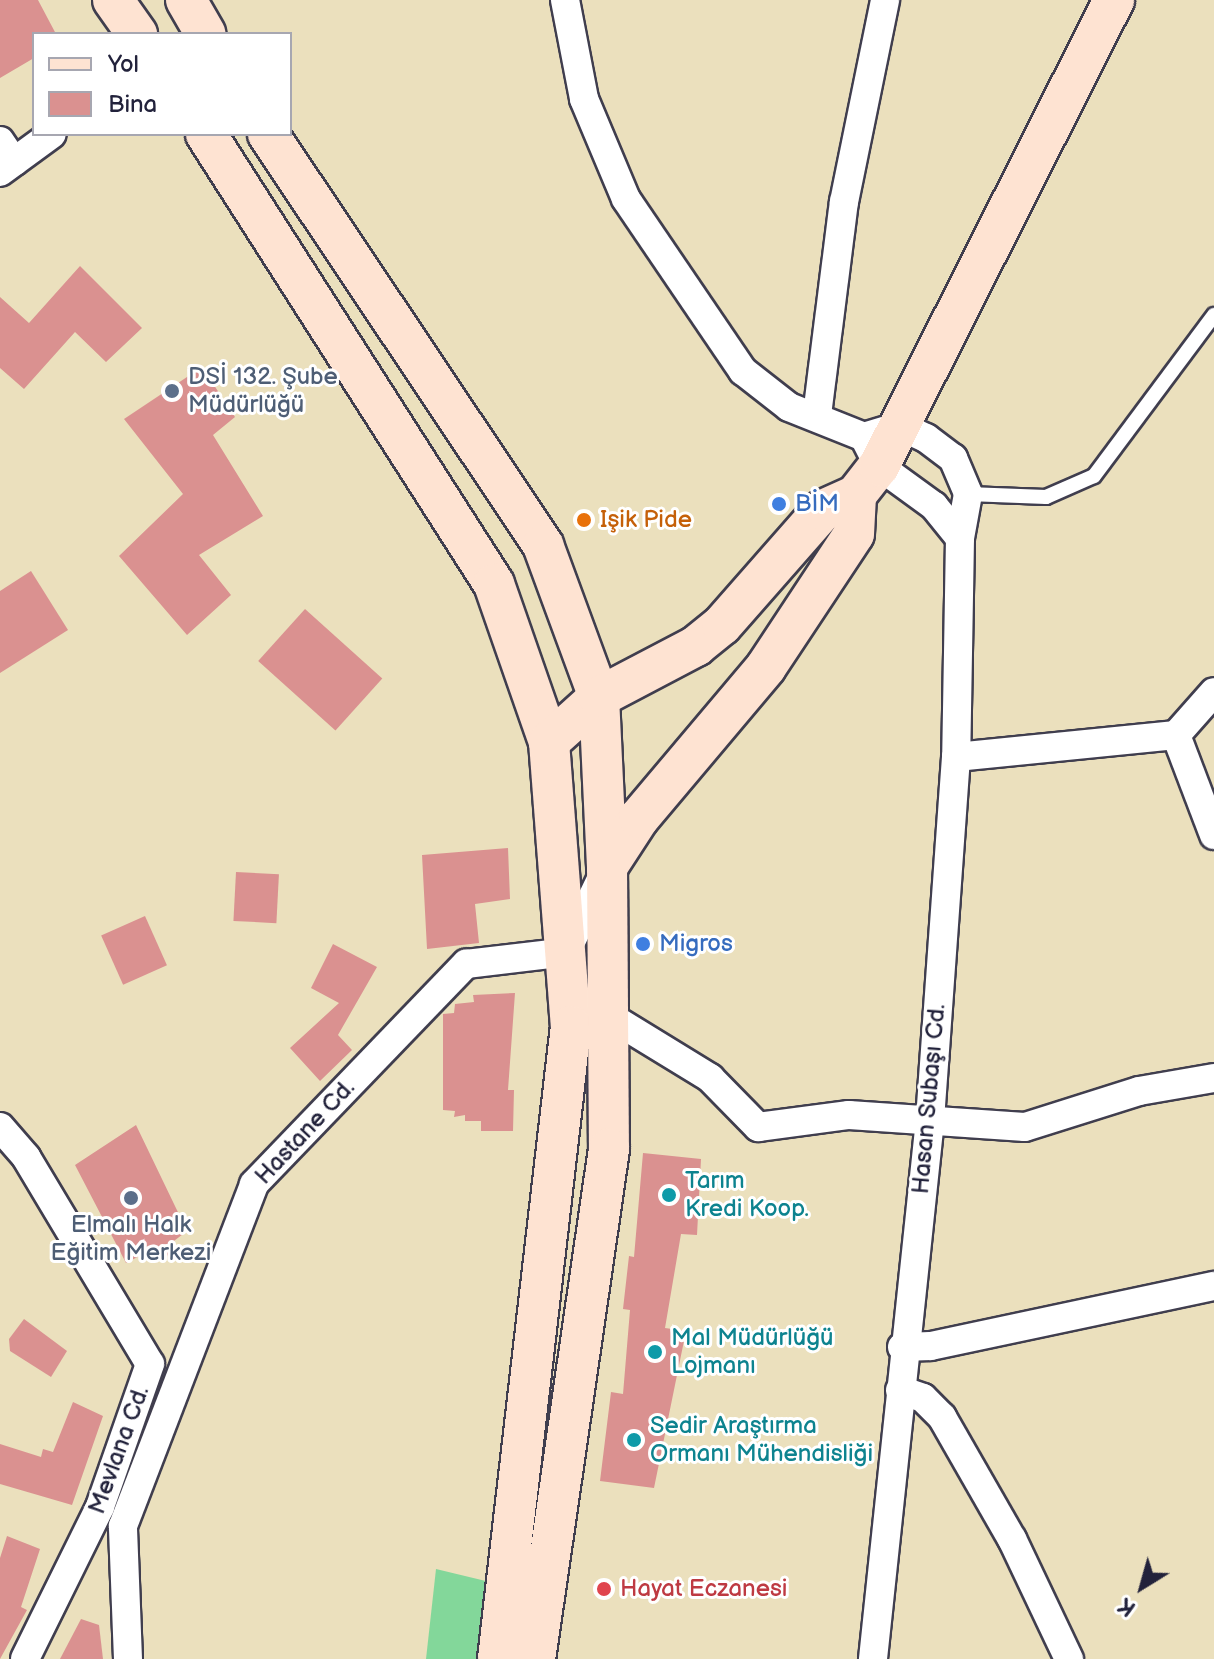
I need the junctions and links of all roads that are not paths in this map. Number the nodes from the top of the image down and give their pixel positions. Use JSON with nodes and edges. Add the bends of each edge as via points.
{"nodes":[{"id":1,"x":113,"y":0,"type":"edge"},
{"id":2,"x":186,"y":0,"type":"edge"},
{"id":3,"x":565,"y":0,"type":"edge"},
{"id":4,"x":885,"y":0,"type":"edge"},
{"id":5,"x":1114,"y":0,"type":"edge"},
{"id":6,"x":136,"y":32,"type":"edge"},
{"id":7,"x":205,"y":32,"type":"edge"},
{"id":8,"x":48,"y":136,"type":"edge"},
{"id":9,"x":207,"y":136,"type":"edge"},
{"id":10,"x":269,"y":136,"type":"edge"},
{"id":11,"x":5,"y":158,"type":"edge"},
{"id":12,"x":1214,"y":315,"type":"edge"},
{"id":13,"x":817,"y":415,"type":"junction"},
{"id":14,"x":875,"y":456,"type":"junction"},
{"id":15,"x":968,"y":494,"type":"junction"},
{"id":16,"x":960,"y":538,"type":"junction"},
{"id":17,"x":1214,"y":692,"type":"edge"},
{"id":18,"x":599,"y":697,"type":"junction"},
{"id":19,"x":1176,"y":735,"type":"junction"},
{"id":20,"x":549,"y":742,"type":"junction"},
{"id":21,"x":956,"y":757,"type":"junction"},
{"id":22,"x":1214,"y":835,"type":"edge"},
{"id":23,"x":607,"y":867,"type":"junction"},
{"id":24,"x":566,"y":952,"type":"junction"},
{"id":25,"x":609,"y":1016,"type":"junction"},
{"id":26,"x":1214,"y":1078,"type":"edge"},
{"id":27,"x":930,"y":1120,"type":"junction"},
{"id":28,"x":0,"y":1127,"type":"edge"},
{"id":29,"x":1214,"y":1286,"type":"edge"},
{"id":30,"x":902,"y":1347,"type":"junction"},
{"id":31,"x":900,"y":1390,"type":"junction"},
{"id":32,"x":100,"y":1507,"type":"junction"},
{"id":33,"x":123,"y":1526,"type":"junction"},
{"id":34,"x":25,"y":1659,"type":"edge"},
{"id":35,"x":128,"y":1659,"type":"edge"},
{"id":36,"x":498,"y":1659,"type":"edge"},
{"id":37,"x":535,"y":1659,"type":"edge"},
{"id":38,"x":873,"y":1659,"type":"edge"},
{"id":39,"x":1069,"y":1659,"type":"edge"}],
"edges":[{"from":1,"to":6,"type":"main road"},
{"from":2,"to":7,"type":"main road"},
{"from":3,"to":13,"type":"street","via":[[584,99],[626,199],[743,371],[763,392]]},
{"from":4,"to":13,"type":"street","via":[[844,202]]},
{"from":5,"to":14,"type":"main road"},
{"from":8,"to":11,"type":"street"},
{"from":9,"to":20,"type":"main road","via":[[494,584]]},
{"from":10,"to":18,"type":"main road","via":[[543,545]]},
{"from":12,"to":15,"type":"lane","via":[[1094,476],[1046,497]]},
{"from":13,"to":14,"type":"street"},
{"from":14,"to":15,"type":"street","via":[[953,458]]},
{"from":14,"to":16,"type":"street","via":[[934,506]]},
{"from":14,"to":18,"type":"main road","via":[[754,591],[696,646]]},
{"from":14,"to":23,"type":"main road","via":[[854,534],[766,667],[639,818]]},
{"from":15,"to":16,"type":"street","name":"Hasan Subaşı Cd."},
{"from":16,"to":21,"type":"street","name":"Hasan Subaşı Cd."},
{"from":17,"to":19,"type":"street"},
{"from":18,"to":20,"type":"main road"},
{"from":18,"to":23,"type":"main road"},
{"from":19,"to":21,"type":"street"},
{"from":19,"to":22,"type":"street"},
{"from":20,"to":24,"type":"main road"},
{"from":21,"to":27,"type":"street","name":"Hasan Subaşı Cd."},
{"from":23,"to":24,"type":"street"},
{"from":23,"to":25,"type":"main road"},
{"from":24,"to":33,"type":"street","name":"Hastane Cd.","via":[[466,964],[254,1184]]},
{"from":24,"to":36,"type":"main road","via":[[571,1026]]},
{"from":25,"to":27,"type":"street","via":[[710,1078],[758,1127],[849,1115]]},
{"from":25,"to":37,"type":"main road","via":[[609,1149]]},
{"from":26,"to":27,"type":"street","via":[[1139,1091],[1025,1127]]},
{"from":27,"to":30,"type":"street","name":"Hasan Subaşı Cd."},
{"from":28,"to":32,"type":"street","name":"Mevlana Cd.","via":[[26,1157],[150,1364]]},
{"from":29,"to":30,"type":"street","via":[[931,1346]]},
{"from":30,"to":31,"type":"street","name":"Hasan Subaşı Cd."},
{"from":31,"to":38,"type":"street","name":"Hasan Subaşı Cd."},
{"from":31,"to":39,"type":"street","via":[[923,1398],[942,1417],[1012,1539]]},
{"from":32,"to":33,"type":"street"},
{"from":32,"to":34,"type":"street","name":"Mevlana Cd."},
{"from":33,"to":35,"type":"street","name":"Hastane Cd."}]}
